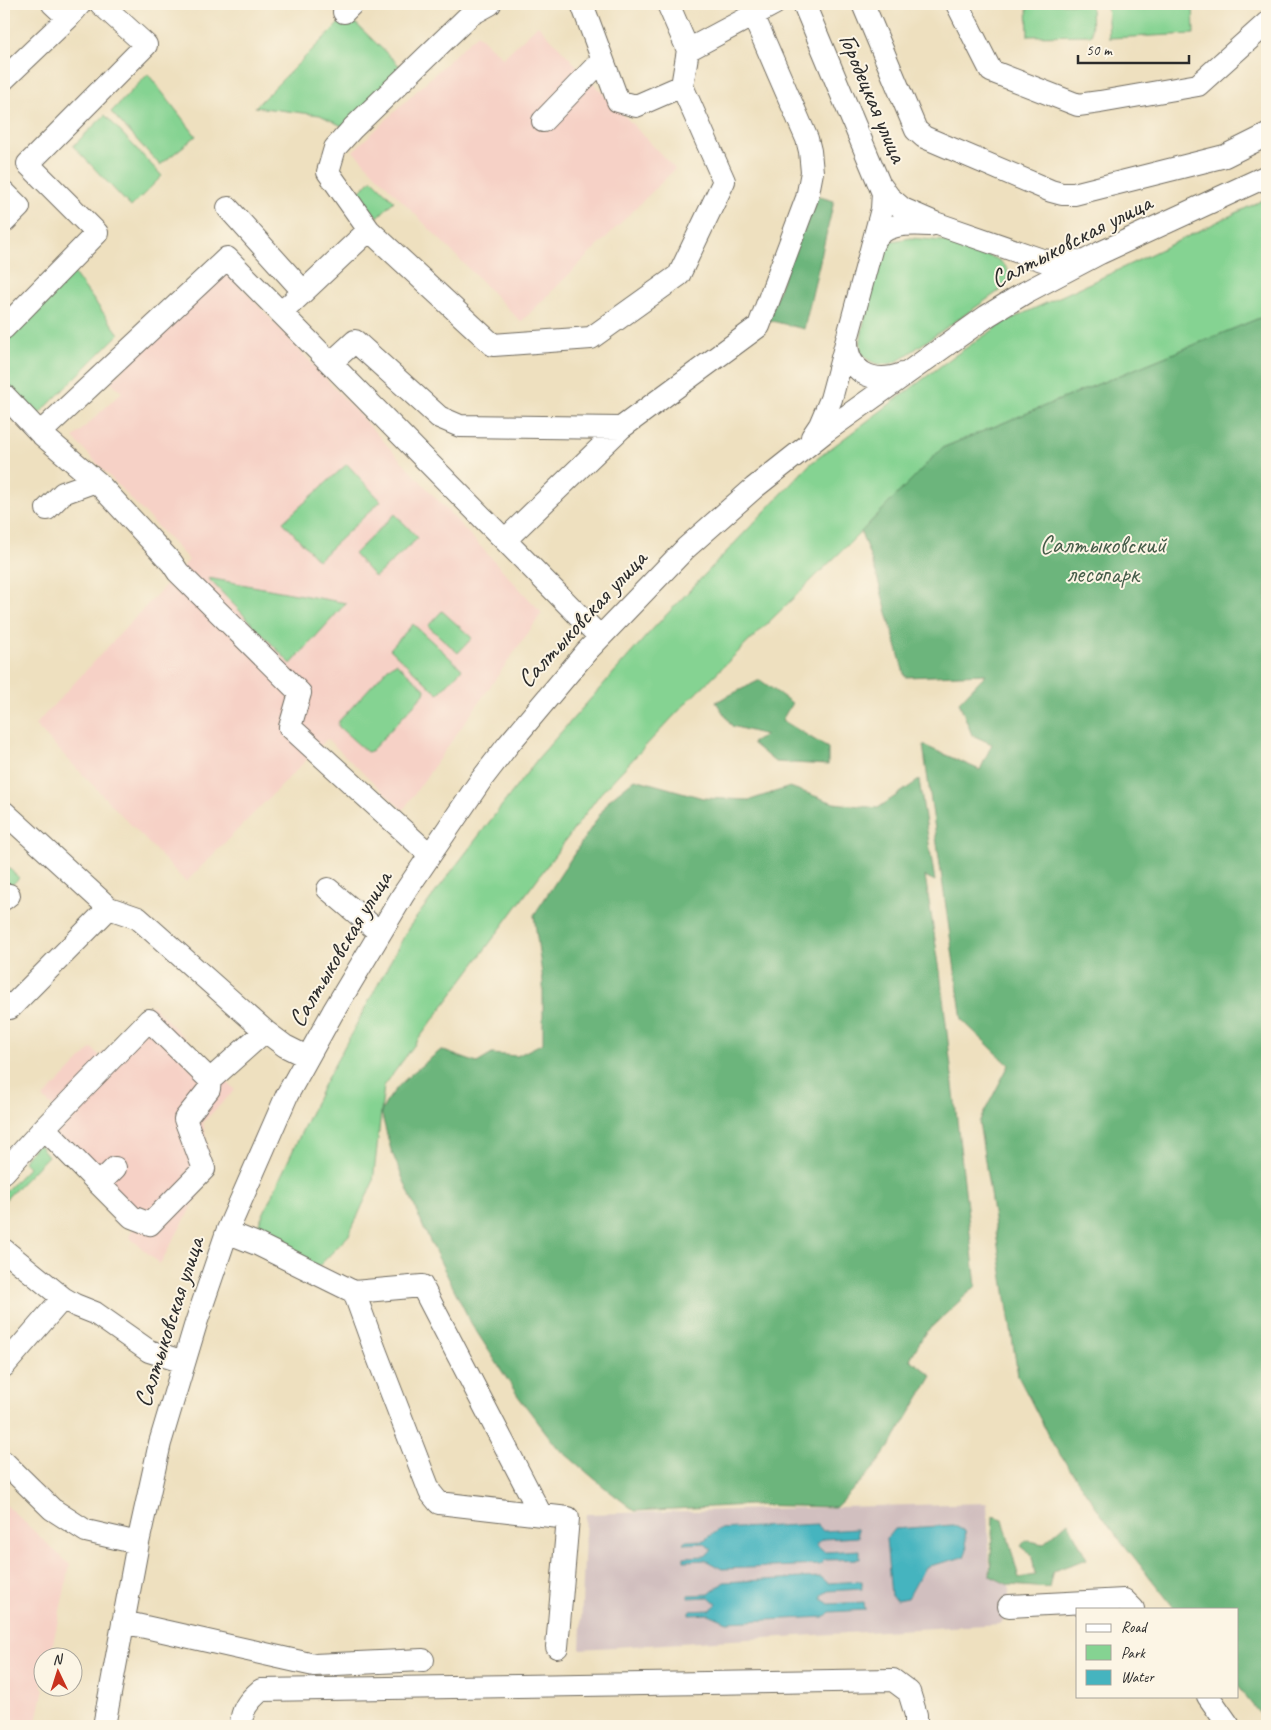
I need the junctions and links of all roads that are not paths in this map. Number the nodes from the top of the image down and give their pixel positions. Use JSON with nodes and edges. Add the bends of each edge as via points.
{"nodes":[{"id":1,"x":101,"y":4,"type":"edge"},
{"id":2,"x":490,"y":4,"type":"edge"},
{"id":3,"x":582,"y":4,"type":"edge"},
{"id":4,"x":668,"y":4,"type":"edge"},
{"id":5,"x":774,"y":4,"type":"edge"},
{"id":6,"x":804,"y":4,"type":"edge"},
{"id":7,"x":863,"y":4,"type":"edge"},
{"id":8,"x":957,"y":4,"type":"edge"},
{"id":9,"x":67,"y":8,"type":"edge"},
{"id":10,"x":741,"y":14,"type":"edge"},
{"id":11,"x":1267,"y":22,"type":"edge"},
{"id":12,"x":688,"y":50,"type":"junction"},
{"id":13,"x":602,"y":60,"type":"junction"},
{"id":14,"x":4,"y":79,"type":"edge"},
{"id":15,"x":682,"y":86,"type":"junction"},
{"id":16,"x":543,"y":121,"type":"dead end"},
{"id":17,"x":1267,"y":134,"type":"edge"},
{"id":18,"x":1226,"y":156,"type":"junction"},
{"id":19,"x":1267,"y":176,"type":"edge"},
{"id":20,"x":881,"y":186,"type":"junction"},
{"id":21,"x":1238,"y":190,"type":"junction"},
{"id":22,"x":4,"y":192,"type":"edge"},
{"id":23,"x":228,"y":208,"type":"dead end"},
{"id":24,"x":4,"y":222,"type":"edge"},
{"id":25,"x":368,"y":230,"type":"junction"},
{"id":26,"x":960,"y":231,"type":"junction"},
{"id":27,"x":1001,"y":246,"type":"junction"},
{"id":28,"x":870,"y":250,"type":"junction"},
{"id":29,"x":1100,"y":253,"type":"junction"},
{"id":30,"x":303,"y":292,"type":"junction"},
{"id":31,"x":281,"y":313,"type":"junction"},
{"id":32,"x":987,"y":316,"type":"junction"},
{"id":33,"x":851,"y":318,"type":"junction"},
{"id":34,"x":4,"y":328,"type":"edge"},
{"id":35,"x":331,"y":364,"type":"junction"},
{"id":36,"x":909,"y":372,"type":"junction"},
{"id":37,"x":4,"y":395,"type":"edge"},
{"id":38,"x":621,"y":428,"type":"junction"},
{"id":39,"x":40,"y":433,"type":"junction"},
{"id":40,"x":798,"y":453,"type":"junction"},
{"id":41,"x":96,"y":481,"type":"junction"},
{"id":42,"x":47,"y":509,"type":"dead end"},
{"id":43,"x":505,"y":540,"type":"junction"},
{"id":44,"x":600,"y":637,"type":"junction"},
{"id":45,"x":4,"y":812,"type":"edge"},
{"id":46,"x":430,"y":855,"type":"junction"},
{"id":47,"x":328,"y":889,"type":"dead end"},
{"id":48,"x":109,"y":908,"type":"junction"},
{"id":49,"x":379,"y":932,"type":"junction"},
{"id":50,"x":4,"y":1003,"type":"edge"},
{"id":51,"x":265,"y":1031,"type":"junction"},
{"id":52,"x":307,"y":1057,"type":"junction"},
{"id":53,"x":210,"y":1080,"type":"junction"},
{"id":54,"x":44,"y":1128,"type":"junction"},
{"id":55,"x":6,"y":1161,"type":"edge"},
{"id":56,"x":115,"y":1168,"type":"dead end"},
{"id":57,"x":100,"y":1184,"type":"junction"},
{"id":58,"x":227,"y":1232,"type":"junction"},
{"id":59,"x":4,"y":1250,"type":"edge"},
{"id":60,"x":354,"y":1292,"type":"junction"},
{"id":61,"x":63,"y":1298,"type":"junction"},
{"id":62,"x":184,"y":1362,"type":"junction"},
{"id":63,"x":4,"y":1366,"type":"edge"},
{"id":64,"x":4,"y":1462,"type":"edge"},
{"id":65,"x":542,"y":1515,"type":"junction"},
{"id":66,"x":138,"y":1543,"type":"junction"},
{"id":67,"x":1009,"y":1606,"type":"dead end"},
{"id":68,"x":1132,"y":1608,"type":"edge"},
{"id":69,"x":124,"y":1622,"type":"junction"},
{"id":70,"x":557,"y":1647,"type":"dead end"},
{"id":71,"x":423,"y":1660,"type":"dead end"},
{"id":72,"x":1209,"y":1698,"type":"edge"},
{"id":73,"x":104,"y":1726,"type":"edge"},
{"id":74,"x":241,"y":1726,"type":"edge"},
{"id":75,"x":916,"y":1726,"type":"edge"},
{"id":76,"x":1229,"y":1726,"type":"edge"}],
"edges":[{"from":1,"to":34,"type":"street","via":[[146,45],[28,164],[97,233]]},
{"from":2,"to":25,"type":"street","via":[[470,15],[335,148],[328,172]]},
{"from":3,"to":13,"type":"street"},
{"from":4,"to":12,"type":"street"},
{"from":5,"to":10,"type":"street"},
{"from":6,"to":20,"type":"street","name":"Городецкая улица"},
{"from":7,"to":18,"type":"street","via":[[916,130],[959,154],[1062,194],[1074,194]]},
{"from":8,"to":11,"type":"street","via":[[991,71],[1078,105],[1198,85]]},
{"from":9,"to":14,"type":"street"},
{"from":10,"to":12,"type":"street"},
{"from":10,"to":38,"type":"street","via":[[807,139],[812,172],[807,198],[759,326]]},
{"from":12,"to":15,"type":"street"},
{"from":13,"to":15,"type":"street","via":[[618,101],[636,106]]},
{"from":13,"to":16,"type":"street"},
{"from":15,"to":25,"type":"street","via":[[724,181],[679,275],[591,338],[493,345]]},
{"from":17,"to":18,"type":"street"},
{"from":18,"to":21,"type":"street"},
{"from":19,"to":21,"type":"street","name":"Салтыковская улица"},
{"from":20,"to":26,"type":"street","via":[[895,203],[912,214]]},
{"from":20,"to":28,"type":"street","via":[[882,209]]},
{"from":21,"to":29,"type":"street","name":"Салтыковская улица"},
{"from":22,"to":24,"type":"street","via":[[19,207]]},
{"from":23,"to":30,"type":"street"},
{"from":25,"to":30,"type":"street"},
{"from":26,"to":27,"type":"street"},
{"from":26,"to":28,"type":"street","via":[[933,225],[894,226],[877,236]]},
{"from":27,"to":29,"type":"street","via":[[1053,263],[1071,263]]},
{"from":27,"to":32,"type":"street","via":[[1020,264],[1024,278],[1017,293]]},
{"from":28,"to":33,"type":"street"},
{"from":29,"to":32,"type":"street","name":"Салтыковская улица"},
{"from":30,"to":31,"type":"street"},
{"from":31,"to":35,"type":"street"},
{"from":31,"to":39,"type":"street","via":[[227,258]]},
{"from":32,"to":36,"type":"street","name":"Салтыковская улица"},
{"from":33,"to":36,"type":"street","name":"Салтыковская улица","via":[[847,339],[848,353],[854,366],[882,378]]},
{"from":33,"to":40,"type":"street","via":[[826,413],[814,435]]},
{"from":35,"to":38,"type":"street","via":[[355,341],[439,417],[460,426]]},
{"from":35,"to":43,"type":"street"},
{"from":36,"to":40,"type":"street","name":"Салтыковская улица"},
{"from":37,"to":39,"type":"street"},
{"from":38,"to":43,"type":"street"},
{"from":39,"to":41,"type":"street"},
{"from":40,"to":44,"type":"street","name":"Салтыковская улица","via":[[686,548]]},
{"from":41,"to":42,"type":"street","via":[[63,493]]},
{"from":41,"to":46,"type":"street","via":[[178,572],[300,693],[290,727]]},
{"from":43,"to":44,"type":"street"},
{"from":44,"to":46,"type":"street","name":"Салтыковская улица","via":[[508,744]]},
{"from":45,"to":48,"type":"street"},
{"from":46,"to":49,"type":"street","name":"Салтыковская улица"},
{"from":47,"to":49,"type":"street"},
{"from":48,"to":50,"type":"street","via":[[10,1008]]},
{"from":48,"to":51,"type":"street","via":[[138,918]]},
{"from":49,"to":52,"type":"street","name":"Салтыковская улица"},
{"from":51,"to":52,"type":"street"},
{"from":51,"to":53,"type":"street"},
{"from":52,"to":58,"type":"street","name":"Салтыковская улица"},
{"from":53,"to":54,"type":"street","via":[[150,1020]]},
{"from":53,"to":57,"type":"street","via":[[209,1089],[185,1119],[204,1169],[150,1224],[132,1216]]},
{"from":54,"to":55,"type":"street"},
{"from":54,"to":57,"type":"street"},
{"from":56,"to":57,"type":"street"},
{"from":58,"to":60,"type":"street"},
{"from":58,"to":62,"type":"street","name":"Салтыковская улица"},
{"from":59,"to":61,"type":"street"},
{"from":60,"to":65,"type":"street","via":[[422,1286]]},
{"from":60,"to":65,"type":"street","via":[[430,1492],[439,1503]]},
{"from":61,"to":62,"type":"street","via":[[95,1313],[149,1351]]},
{"from":61,"to":63,"type":"street"},
{"from":62,"to":66,"type":"street","name":"Салтыковская улица","via":[[160,1443]]},
{"from":64,"to":66,"type":"street","via":[[52,1509],[86,1531]]},
{"from":65,"to":70,"type":"street","via":[[577,1519]]},
{"from":66,"to":69,"type":"street","name":"Салтыковская улица"},
{"from":67,"to":68,"type":"street","via":[[1124,1600]]},
{"from":69,"to":71,"type":"street","via":[[314,1665]]},
{"from":69,"to":73,"type":"street","name":"Салтыковская улица"},
{"from":72,"to":76,"type":"street"},
{"from":74,"to":75,"type":"street","via":[[241,1715],[249,1700],[261,1690],[893,1680],[909,1692]]}]}
